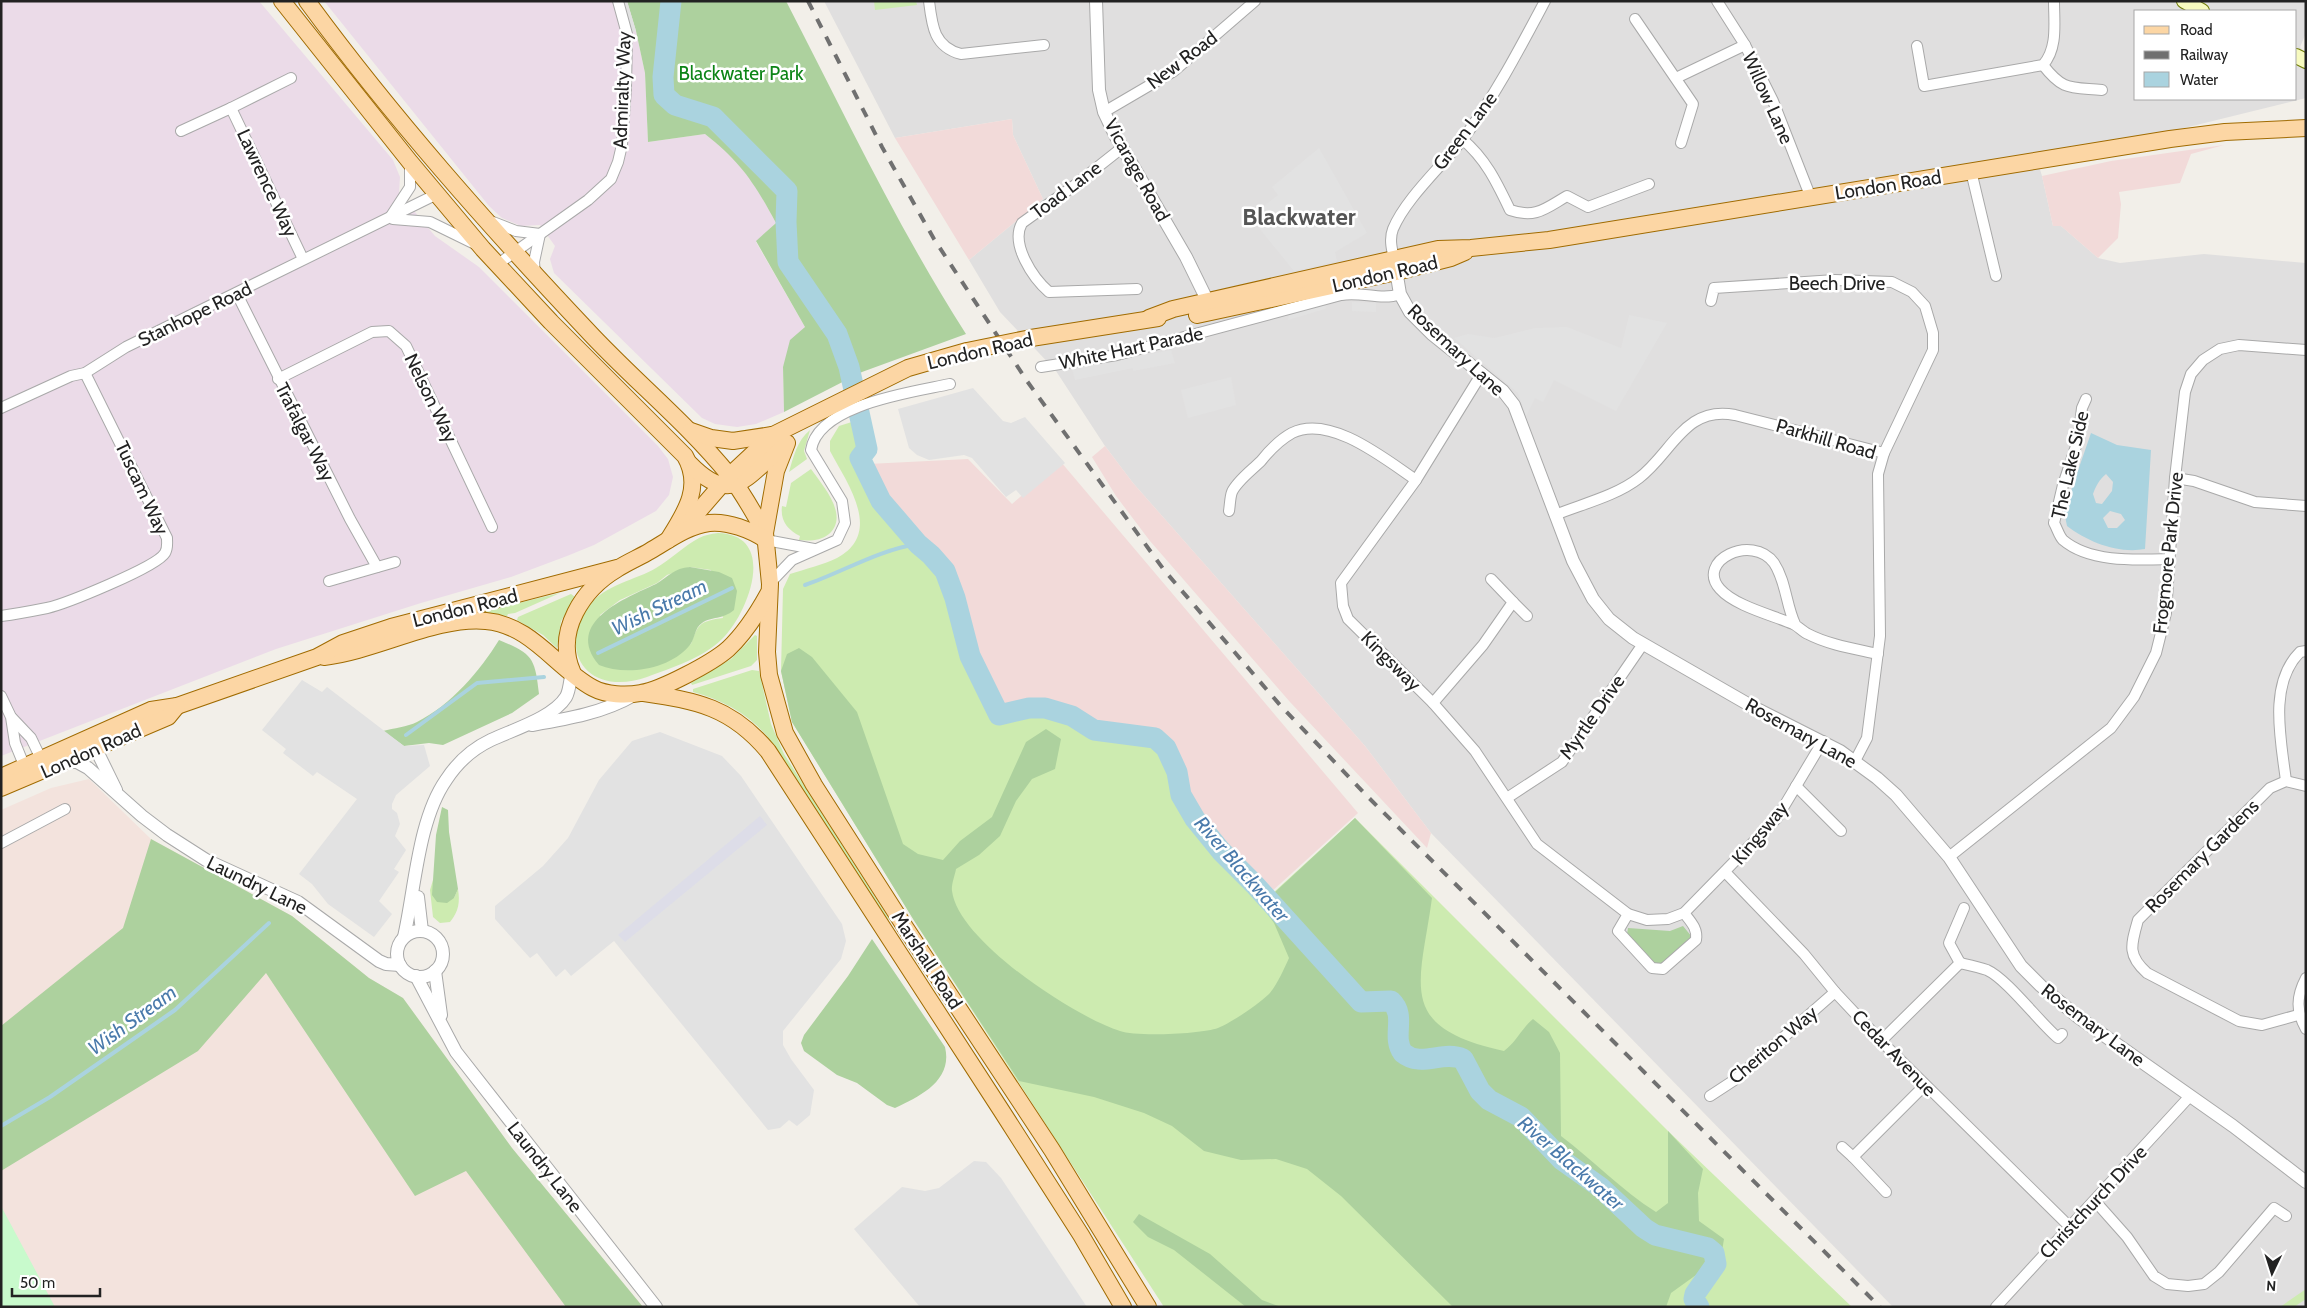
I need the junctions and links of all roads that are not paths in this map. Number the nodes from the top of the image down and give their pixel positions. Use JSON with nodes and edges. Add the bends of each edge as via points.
{"nodes":[{"id":1,"x":282,"y":1,"type":"edge"},
{"id":2,"x":307,"y":1,"type":"edge"},
{"id":3,"x":618,"y":1,"type":"edge"},
{"id":4,"x":929,"y":1,"type":"edge"},
{"id":5,"x":1096,"y":1,"type":"edge"},
{"id":6,"x":1255,"y":1,"type":"edge"},
{"id":7,"x":1546,"y":1,"type":"edge"},
{"id":8,"x":1717,"y":1,"type":"edge"},
{"id":9,"x":2054,"y":1,"type":"edge"},
{"id":10,"x":2184,"y":1,"type":"edge"},
{"id":11,"x":2200,"y":10,"type":"edge"},
{"id":12,"x":1635,"y":20,"type":"dead end"},
{"id":13,"x":1044,"y":45,"type":"dead end"},
{"id":14,"x":1744,"y":45,"type":"junction"},
{"id":15,"x":1917,"y":46,"type":"dead end"},
{"id":16,"x":2043,"y":65,"type":"junction"},
{"id":17,"x":291,"y":78,"type":"dead end"},
{"id":18,"x":1676,"y":78,"type":"junction"},
{"id":19,"x":2102,"y":90,"type":"dead end"},
{"id":20,"x":231,"y":108,"type":"junction"},
{"id":21,"x":1104,"y":112,"type":"junction"},
{"id":22,"x":2306,"y":128,"type":"edge"},
{"id":23,"x":180,"y":131,"type":"dead end"},
{"id":24,"x":1462,"y":139,"type":"junction"},
{"id":25,"x":1681,"y":143,"type":"dead end"},
{"id":26,"x":1123,"y":147,"type":"junction"},
{"id":27,"x":410,"y":162,"type":"junction"},
{"id":28,"x":1971,"y":171,"type":"junction"},
{"id":29,"x":455,"y":183,"type":"junction"},
{"id":30,"x":1649,"y":184,"type":"dead end"},
{"id":31,"x":437,"y":194,"type":"junction"},
{"id":32,"x":1811,"y":198,"type":"junction"},
{"id":33,"x":483,"y":216,"type":"junction"},
{"id":34,"x":389,"y":219,"type":"junction"},
{"id":35,"x":540,"y":234,"type":"junction"},
{"id":36,"x":483,"y":249,"type":"junction"},
{"id":37,"x":514,"y":253,"type":"junction"},
{"id":38,"x":303,"y":259,"type":"junction"},
{"id":39,"x":498,"y":264,"type":"junction"},
{"id":40,"x":1395,"y":266,"type":"junction"},
{"id":41,"x":535,"y":275,"type":"junction"},
{"id":42,"x":1996,"y":276,"type":"dead end"},
{"id":43,"x":1136,"y":289,"type":"dead end"},
{"id":44,"x":1340,"y":290,"type":"junction"},
{"id":45,"x":238,"y":294,"type":"junction"},
{"id":46,"x":1400,"y":294,"type":"junction"},
{"id":47,"x":1711,"y":300,"type":"dead end"},
{"id":48,"x":1210,"y":307,"type":"junction"},
{"id":49,"x":1220,"y":328,"type":"junction"},
{"id":50,"x":2306,"y":350,"type":"edge"},
{"id":51,"x":1041,"y":367,"type":"dead end"},
{"id":52,"x":85,"y":373,"type":"junction"},
{"id":53,"x":1482,"y":373,"type":"junction"},
{"id":54,"x":278,"y":379,"type":"junction"},
{"id":55,"x":950,"y":384,"type":"dead end"},
{"id":56,"x":2086,"y":399,"type":"dead end"},
{"id":57,"x":1,"y":408,"type":"edge"},
{"id":58,"x":826,"y":416,"type":"junction"},
{"id":59,"x":687,"y":430,"type":"junction"},
{"id":60,"x":780,"y":439,"type":"junction"},
{"id":61,"x":1884,"y":453,"type":"junction"},
{"id":62,"x":690,"y":464,"type":"junction"},
{"id":63,"x":2175,"y":478,"type":"junction"},
{"id":64,"x":1416,"y":480,"type":"junction"},
{"id":65,"x":728,"y":481,"type":"junction"},
{"id":66,"x":2306,"y":506,"type":"edge"},
{"id":67,"x":1229,"y":511,"type":"dead end"},
{"id":68,"x":1555,"y":515,"type":"junction"},
{"id":69,"x":492,"y":527,"type":"dead end"},
{"id":70,"x":674,"y":537,"type":"junction"},
{"id":71,"x":765,"y":537,"type":"junction"},
{"id":72,"x":815,"y":549,"type":"junction"},
{"id":73,"x":2169,"y":559,"type":"junction"},
{"id":74,"x":395,"y":562,"type":"dead end"},
{"id":75,"x":378,"y":567,"type":"junction"},
{"id":76,"x":617,"y":568,"type":"junction"},
{"id":77,"x":1491,"y":579,"type":"dead end"},
{"id":78,"x":330,"y":581,"type":"dead end"},
{"id":79,"x":769,"y":588,"type":"junction"},
{"id":80,"x":1513,"y":602,"type":"junction"},
{"id":81,"x":1,"y":616,"type":"edge"},
{"id":82,"x":1527,"y":616,"type":"dead end"},
{"id":83,"x":1795,"y":624,"type":"junction"},
{"id":84,"x":1643,"y":644,"type":"junction"},
{"id":85,"x":2306,"y":651,"type":"edge"},
{"id":86,"x":1878,"y":654,"type":"junction"},
{"id":87,"x":317,"y":657,"type":"junction"},
{"id":88,"x":572,"y":671,"type":"junction"},
{"id":89,"x":639,"y":694,"type":"junction"},
{"id":90,"x":1,"y":696,"type":"edge"},
{"id":91,"x":1433,"y":702,"type":"junction"},
{"id":92,"x":11,"y":717,"type":"junction"},
{"id":93,"x":527,"y":725,"type":"junction"},
{"id":94,"x":1823,"y":741,"type":"junction"},
{"id":95,"x":92,"y":742,"type":"junction"},
{"id":96,"x":1855,"y":760,"type":"junction"},
{"id":97,"x":65,"y":762,"type":"junction"},
{"id":98,"x":43,"y":764,"type":"junction"},
{"id":99,"x":26,"y":772,"type":"junction"},
{"id":100,"x":1,"y":777,"type":"edge"},
{"id":101,"x":2286,"y":781,"type":"junction"},
{"id":102,"x":1796,"y":786,"type":"junction"},
{"id":103,"x":2306,"y":786,"type":"edge"},
{"id":104,"x":1,"y":788,"type":"edge"},
{"id":105,"x":118,"y":794,"type":"junction"},
{"id":106,"x":1507,"y":798,"type":"junction"},
{"id":107,"x":65,"y":809,"type":"dead end"},
{"id":108,"x":1841,"y":831,"type":"dead end"},
{"id":109,"x":1,"y":844,"type":"edge"},
{"id":110,"x":1949,"y":856,"type":"junction"},
{"id":111,"x":419,"y":862,"type":"junction"},
{"id":112,"x":1726,"y":873,"type":"junction"},
{"id":113,"x":1964,"y":908,"type":"dead end"},
{"id":114,"x":1628,"y":914,"type":"junction"},
{"id":115,"x":1684,"y":914,"type":"junction"},
{"id":116,"x":422,"y":931,"type":"junction"},
{"id":117,"x":404,"y":937,"type":"junction"},
{"id":118,"x":1960,"y":963,"type":"junction"},
{"id":119,"x":400,"y":965,"type":"junction"},
{"id":120,"x":435,"y":971,"type":"junction"},
{"id":121,"x":416,"y":976,"type":"junction"},
{"id":122,"x":2306,"y":978,"type":"edge"},
{"id":123,"x":1835,"y":992,"type":"junction"},
{"id":124,"x":2298,"y":1015,"type":"junction"},
{"id":125,"x":442,"y":1022,"type":"junction"},
{"id":126,"x":2306,"y":1029,"type":"edge"},
{"id":127,"x":2062,"y":1034,"type":"dead end"},
{"id":128,"x":1881,"y":1041,"type":"junction"},
{"id":129,"x":1925,"y":1085,"type":"junction"},
{"id":130,"x":1710,"y":1096,"type":"dead end"},
{"id":131,"x":2190,"y":1096,"type":"junction"},
{"id":132,"x":1842,"y":1148,"type":"dead end"},
{"id":133,"x":1853,"y":1157,"type":"junction"},
{"id":134,"x":2306,"y":1182,"type":"edge"},
{"id":135,"x":1886,"y":1192,"type":"dead end"},
{"id":136,"x":2095,"y":1201,"type":"junction"},
{"id":137,"x":2286,"y":1216,"type":"dead end"},
{"id":138,"x":2070,"y":1227,"type":"junction"},
{"id":139,"x":656,"y":1307,"type":"edge"},
{"id":140,"x":1123,"y":1307,"type":"edge"},
{"id":141,"x":1148,"y":1307,"type":"edge"},
{"id":142,"x":1996,"y":1307,"type":"edge"}],
"edges":[{"from":1,"to":27,"type":"main road"},
{"from":2,"to":29,"type":"main road"},
{"from":3,"to":35,"type":"street","name":"Admiralty Way","via":[[627,34],[624,122],[618,162],[611,179],[602,189]]},
{"from":4,"to":13,"type":"street","via":[[933,31],[951,51],[961,54]]},
{"from":5,"to":21,"type":"street","name":"Vicarage Road","via":[[1099,90]]},
{"from":6,"to":21,"type":"street","name":"New Road","via":[[1174,71]]},
{"from":7,"to":24,"type":"street","name":"Green Lane","via":[[1490,99]]},
{"from":8,"to":14,"type":"street","name":"Willow Lane"},
{"from":9,"to":16,"type":"street","via":[[2054,38],[2050,56]]},
{"from":10,"to":11,"type":"main road"},
{"from":12,"to":18,"type":"street"},
{"from":14,"to":18,"type":"street"},
{"from":14,"to":32,"type":"street","name":"Willow Lane","via":[[1773,101]]},
{"from":15,"to":16,"type":"street","via":[[1924,86]]},
{"from":16,"to":19,"type":"street","via":[[2064,87]]},
{"from":17,"to":20,"type":"street","name":"Lawrence Way"},
{"from":18,"to":25,"type":"street","via":[[1693,104]]},
{"from":20,"to":23,"type":"street","name":"Lawrence Way"},
{"from":20,"to":38,"type":"street","name":"Lawrence Way"},
{"from":21,"to":26,"type":"street","name":"Vicarage Road"},
{"from":22,"to":28,"type":"main road","name":"London Road","via":[[2198,135]]},
{"from":24,"to":30,"type":"street","via":[[1491,171],[1510,210],[1522,215],[1535,214],[1567,196],[1588,207]]},
{"from":24,"to":40,"type":"street","name":"Green Lane","via":[[1425,182],[1392,231]]},
{"from":26,"to":43,"type":"street","name":"Toad Lane","via":[[1022,223],[1018,230],[1019,246],[1039,283],[1049,292]]},
{"from":26,"to":48,"type":"street","name":"Vicarage Road","via":[[1186,257]]},
{"from":27,"to":31,"type":"main road"},
{"from":27,"to":34,"type":"street","via":[[410,187]]},
{"from":28,"to":32,"type":"main road","name":"London Road"},
{"from":28,"to":42,"type":"street"},
{"from":29,"to":31,"type":"main road"},
{"from":29,"to":33,"type":"main road"},
{"from":31,"to":34,"type":"street","name":"Stanhope Road"},
{"from":31,"to":36,"type":"main road"},
{"from":32,"to":40,"type":"main road","name":"London Road","via":[[1549,240],[1471,248],[1451,258]]},
{"from":33,"to":35,"type":"street","via":[[507,229]]},
{"from":33,"to":37,"type":"main road"},
{"from":34,"to":36,"type":"street","name":"Stanhope Road","via":[[430,222]]},
{"from":34,"to":38,"type":"street","name":"Stanhope Road"},
{"from":35,"to":37,"type":"street","name":"Admiralty Way"},
{"from":35,"to":41,"type":"street","via":[[534,262]]},
{"from":36,"to":39,"type":"main road"},
{"from":37,"to":39,"type":"street","name":"Admiralty Way"},
{"from":37,"to":41,"type":"main road"},
{"from":38,"to":45,"type":"street","name":"Stanhope Road"},
{"from":39,"to":62,"type":"main road","via":[[558,329],[678,447]]},
{"from":40,"to":44,"type":"main road","name":"London Road"},
{"from":40,"to":46,"type":"street","name":"Rosemary Lane"},
{"from":40,"to":48,"type":"main road","name":"London Road"},
{"from":41,"to":59,"type":"main road"},
{"from":44,"to":46,"type":"street","name":"White Hart Parade","via":[[1391,297]]},
{"from":44,"to":48,"type":"main road","name":"London Road"},
{"from":44,"to":49,"type":"street","name":"White Hart Parade"},
{"from":45,"to":52,"type":"street","name":"Stanhope Road","via":[[126,347]]},
{"from":45,"to":54,"type":"street","name":"Trafalgar Way"},
{"from":46,"to":53,"type":"street","name":"Rosemary Lane","via":[[1418,321]]},
{"from":47,"to":61,"type":"street","name":"Beech Drive","via":[[1714,288],[1826,281],[1892,282],[1912,292],[1926,306],[1933,333],[1933,350]]},
{"from":48,"to":49,"type":"street","name":"Vicarage Road"},
{"from":48,"to":58,"type":"main road","name":"London Road","bridge":true,"via":[[1176,319],[1149,318],[967,350],[908,368],[871,384],[837,402]]},
{"from":49,"to":51,"type":"street","name":"White Hart Parade","via":[[1117,355]]},
{"from":50,"to":63,"type":"street","name":"Frogmore Park Drive","via":[[2239,345],[2220,349],[2202,360],[2185,392]]},
{"from":52,"to":57,"type":"street","name":"Stanhope Road","via":[[71,376]]},
{"from":52,"to":81,"type":"street","name":"Tuscam Way","via":[[167,538],[165,553],[153,564],[76,599],[48,608]]},
{"from":53,"to":64,"type":"street","name":"Kingsway"},
{"from":53,"to":68,"type":"street","name":"Rosemary Lane","via":[[1514,404]]},
{"from":54,"to":69,"type":"street","name":"Nelson Way","via":[[372,332],[389,331],[406,346]]},
{"from":54,"to":75,"type":"street","name":"Trafalgar Way"},
{"from":55,"to":58,"type":"street","via":[[872,401]]},
{"from":56,"to":73,"type":"street","name":"The Lake Side","via":[[2054,523],[2063,539],[2083,550],[2121,561]]},
{"from":58,"to":60,"type":"main road","name":"London Road"},
{"from":58,"to":72,"type":"street","via":[[813,440],[812,450],[842,501],[845,523],[837,540]]},
{"from":59,"to":60,"type":"main road","via":[[728,440]]},
{"from":59,"to":65,"type":"main road"},
{"from":60,"to":65,"type":"main road","name":"London Road"},
{"from":60,"to":71,"type":"main road"},
{"from":61,"to":68,"type":"street","name":"Parkhill Road","via":[[1722,412],[1706,414],[1690,424],[1640,478]]},
{"from":61,"to":86,"type":"street","name":"Parkhill Road","via":[[1878,474]]},
{"from":62,"to":65,"type":"main road","via":[[708,481]]},
{"from":62,"to":70,"type":"main road","via":[[692,496]]},
{"from":63,"to":66,"type":"street","via":[[2194,481],[2255,502]]},
{"from":63,"to":73,"type":"street","name":"Frogmore Park Drive"},
{"from":64,"to":67,"type":"street","via":[[1379,454],[1348,438],[1328,430],[1311,428],[1291,433],[1269,452],[1232,492]]},
{"from":64,"to":91,"type":"street","name":"Kingsway","via":[[1341,584],[1342,598],[1348,619]]},
{"from":65,"to":70,"type":"main road","name":"London Road"},
{"from":65,"to":71,"type":"main road"},
{"from":68,"to":84,"type":"street","name":"Rosemary Lane","via":[[1573,561],[1593,598],[1614,623]]},
{"from":70,"to":71,"type":"main road","via":[[708,523],[723,523]]},
{"from":70,"to":76,"type":"main road"},
{"from":71,"to":72,"type":"street"},
{"from":71,"to":79,"type":"main road","name":"Marshall Road"},
{"from":72,"to":79,"type":"street","via":[[787,564]]},
{"from":73,"to":110,"type":"street","name":"Frogmore Park Drive","via":[[2166,613],[2156,653],[2123,712],[2111,728]]},
{"from":74,"to":75,"type":"street"},
{"from":75,"to":78,"type":"street"},
{"from":76,"to":87,"type":"main road","name":"London Road","via":[[391,627],[343,643]]},
{"from":76,"to":88,"type":"main road","via":[[598,583],[577,608],[568,636],[568,660]]},
{"from":77,"to":80,"type":"street"},
{"from":79,"to":89,"type":"main road","via":[[746,629],[723,653],[688,673]]},
{"from":79,"to":141,"type":"main road","name":"Marshall Road","via":[[767,652],[771,688],[794,753],[904,927],[1052,1150]]},
{"from":80,"to":82,"type":"street"},
{"from":80,"to":91,"type":"street","via":[[1483,645]]},
{"from":83,"to":83,"type":"street","via":[[1788,609],[1782,577],[1773,562],[1759,552],[1744,550],[1725,555],[1717,564],[1715,578],[1726,594],[1759,612]]},
{"from":83,"to":86,"type":"street","via":[[1808,634]]},
{"from":84,"to":94,"type":"street","name":"Rosemary Lane","via":[[1753,707]]},
{"from":84,"to":106,"type":"street","name":"Myrtle Drive","via":[[1562,762]]},
{"from":85,"to":101,"type":"street","via":[[2300,652],[2290,662],[2282,681],[2281,729]]},
{"from":86,"to":96,"type":"street","name":"Parkhill Road","via":[[1867,738]]},
{"from":87,"to":88,"type":"main road","name":"London Road","via":[[348,654],[458,622],[485,620],[522,633]]},
{"from":87,"to":95,"type":"main road","name":"London Road","via":[[177,706],[151,710]]},
{"from":88,"to":89,"type":"main road","name":"London Road","via":[[587,685],[600,691]]},
{"from":88,"to":93,"type":"street","via":[[564,700]]},
{"from":89,"to":93,"type":"street","via":[[598,711]]},
{"from":89,"to":140,"type":"main road","name":"Marshall Road","via":[[686,699],[724,712],[748,729],[768,751],[997,1103]]},
{"from":90,"to":92,"type":"street"},
{"from":91,"to":106,"type":"street","name":"Kingsway","via":[[1474,751]]},
{"from":92,"to":98,"type":"street","via":[[31,738]]},
{"from":92,"to":99,"type":"street","via":[[15,743]]},
{"from":93,"to":111,"type":"street","via":[[477,748],[445,780],[426,823]]},
{"from":94,"to":96,"type":"street","name":"Rosemary Lane"},
{"from":94,"to":102,"type":"street","name":"Kingsway"},
{"from":95,"to":97,"type":"main road","name":"London Road"},
{"from":95,"to":98,"type":"main road","name":"London Road"},
{"from":95,"to":105,"type":"street","name":"Laundry Lane"},
{"from":96,"to":110,"type":"street","name":"Rosemary Lane","via":[[1896,795]]},
{"from":97,"to":98,"type":"main road","name":"London Road"},
{"from":97,"to":105,"type":"street","name":"Laundry Lane","via":[[77,762],[88,768]]},
{"from":98,"to":99,"type":"main road","name":"London Road"},
{"from":99,"to":100,"type":"main road","name":"London Road"},
{"from":99,"to":104,"type":"main road","name":"London Road"},
{"from":101,"to":103,"type":"street"},
{"from":101,"to":124,"type":"street","name":"Rosemary Gardens","via":[[2270,788],[2138,920],[2132,942],[2135,962],[2147,973],[2239,1021],[2262,1025]]},
{"from":102,"to":108,"type":"street"},
{"from":102,"to":112,"type":"street","name":"Kingsway","via":[[1777,818]]},
{"from":105,"to":119,"type":"street","name":"Laundry Lane","via":[[167,835],[206,860],[298,902],[379,961]]},
{"from":106,"to":114,"type":"street","name":"Kingsway","via":[[1538,844]]},
{"from":107,"to":109,"type":"street"},
{"from":110,"to":131,"type":"street","name":"Rosemary Lane","via":[[2031,977],[2078,1017]]},
{"from":111,"to":116,"type":"street","via":[[418,908]]},
{"from":111,"to":117,"type":"street"},
{"from":112,"to":115,"type":"street","name":"Kingsway"},
{"from":112,"to":123,"type":"street","name":"Cedar Avenue","via":[[1804,954]]},
{"from":113,"to":118,"type":"street","via":[[1949,943]]},
{"from":114,"to":115,"type":"street","name":"Kingsway","via":[[1647,920]]},
{"from":114,"to":115,"type":"street","via":[[1618,931],[1652,968],[1663,969],[1696,940],[1697,933]]},
{"from":116,"to":117,"type":"street"},
{"from":116,"to":120,"type":"street","via":[[433,935],[442,947],[442,960]]},
{"from":117,"to":119,"type":"street","via":[[397,950]]},
{"from":118,"to":127,"type":"street","via":[[1988,970],[2054,1035],[2058,1038]]},
{"from":118,"to":128,"type":"street"},
{"from":119,"to":121,"type":"street"},
{"from":120,"to":121,"type":"street"},
{"from":120,"to":125,"type":"street","name":"Laundry Lane"},
{"from":121,"to":125,"type":"street","name":"Laundry Lane"},
{"from":122,"to":124,"type":"street","via":[[2300,990]]},
{"from":123,"to":128,"type":"street","name":"Cedar Avenue"},
{"from":123,"to":130,"type":"street","name":"Cheriton Way","via":[[1736,1079]]},
{"from":124,"to":126,"type":"street"},
{"from":125,"to":139,"type":"street","name":"Laundry Lane","via":[[456,1052]]},
{"from":128,"to":129,"type":"street","name":"Cedar Avenue"},
{"from":129,"to":133,"type":"street"},
{"from":129,"to":138,"type":"street","name":"Cedar Avenue"},
{"from":131,"to":134,"type":"street","name":"Rosemary Lane"},
{"from":131,"to":136,"type":"street","name":"Christchurch Drive"},
{"from":132,"to":133,"type":"street"},
{"from":133,"to":135,"type":"street"},
{"from":136,"to":137,"type":"street","via":[[2127,1237],[2154,1276],[2167,1284],[2188,1286],[2204,1284],[2219,1272],[2274,1208]]},
{"from":136,"to":138,"type":"street","name":"Christchurch Drive"},
{"from":138,"to":142,"type":"street","name":"Christchurch Drive"}]}
